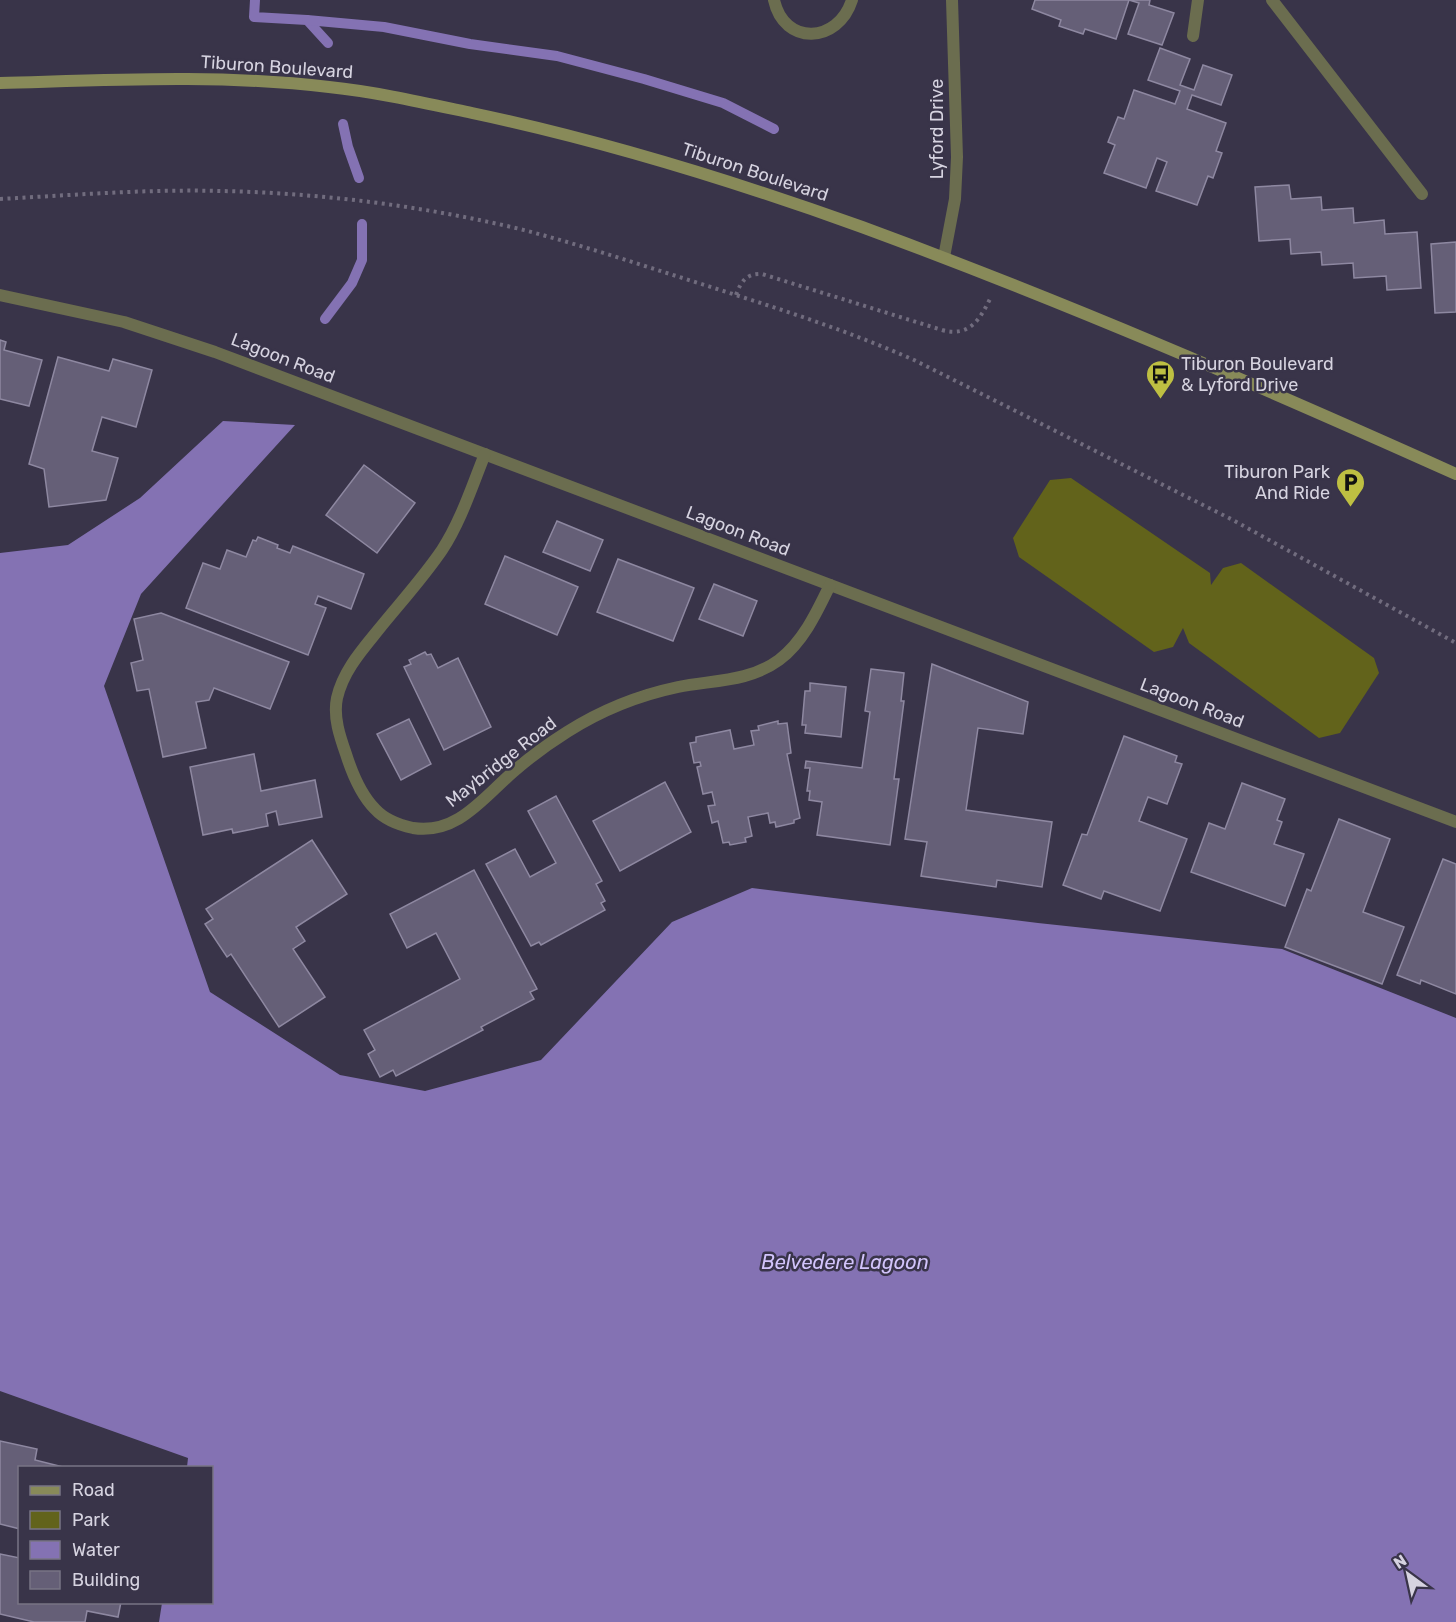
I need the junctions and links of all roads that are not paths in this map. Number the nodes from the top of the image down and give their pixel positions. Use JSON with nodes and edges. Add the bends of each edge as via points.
{"nodes":[{"id":1,"x":774,"y":0,"type":"edge"},
{"id":2,"x":852,"y":0,"type":"edge"},
{"id":3,"x":952,"y":0,"type":"edge"},
{"id":4,"x":1198,"y":0,"type":"edge"},
{"id":5,"x":1272,"y":0,"type":"edge"},
{"id":6,"x":1193,"y":36,"type":"dead end"},
{"id":7,"x":0,"y":83,"type":"edge"},
{"id":8,"x":1422,"y":194,"type":"dead end"},
{"id":9,"x":944,"y":257,"type":"junction"},
{"id":10,"x":0,"y":295,"type":"edge"},
{"id":11,"x":485,"y":454,"type":"junction"},
{"id":12,"x":1456,"y":474,"type":"edge"},
{"id":13,"x":830,"y":585,"type":"junction"},
{"id":14,"x":1456,"y":822,"type":"edge"}],
"edges":[{"from":1,"to":2,"type":"street","via":[[779,15],[789,25],[816,34],[832,30],[844,18]]},
{"from":3,"to":9,"type":"street","name":"Lyford Drive","via":[[957,157],[955,199]]},
{"from":4,"to":6,"type":"street"},
{"from":5,"to":8,"type":"street"},
{"from":7,"to":9,"type":"main road","name":"Tiburon Boulevard","via":[[225,79],[371,93],[518,123],[660,160]]},
{"from":9,"to":12,"type":"main road","name":"Tiburon Boulevard","via":[[1124,328]]},
{"from":10,"to":11,"type":"street","name":"Lagoon Road","via":[[169,336]]},
{"from":11,"to":13,"type":"street","name":"Lagoon Road"},
{"from":11,"to":13,"type":"street","name":"Maybridge Road","via":[[443,548],[359,653],[342,682],[337,700],[340,738],[357,782],[375,810],[403,826],[435,829],[460,819],[524,762],[592,717],[676,687],[736,678],[766,668],[794,646]]},
{"from":13,"to":14,"type":"street","name":"Lagoon Road"}]}
